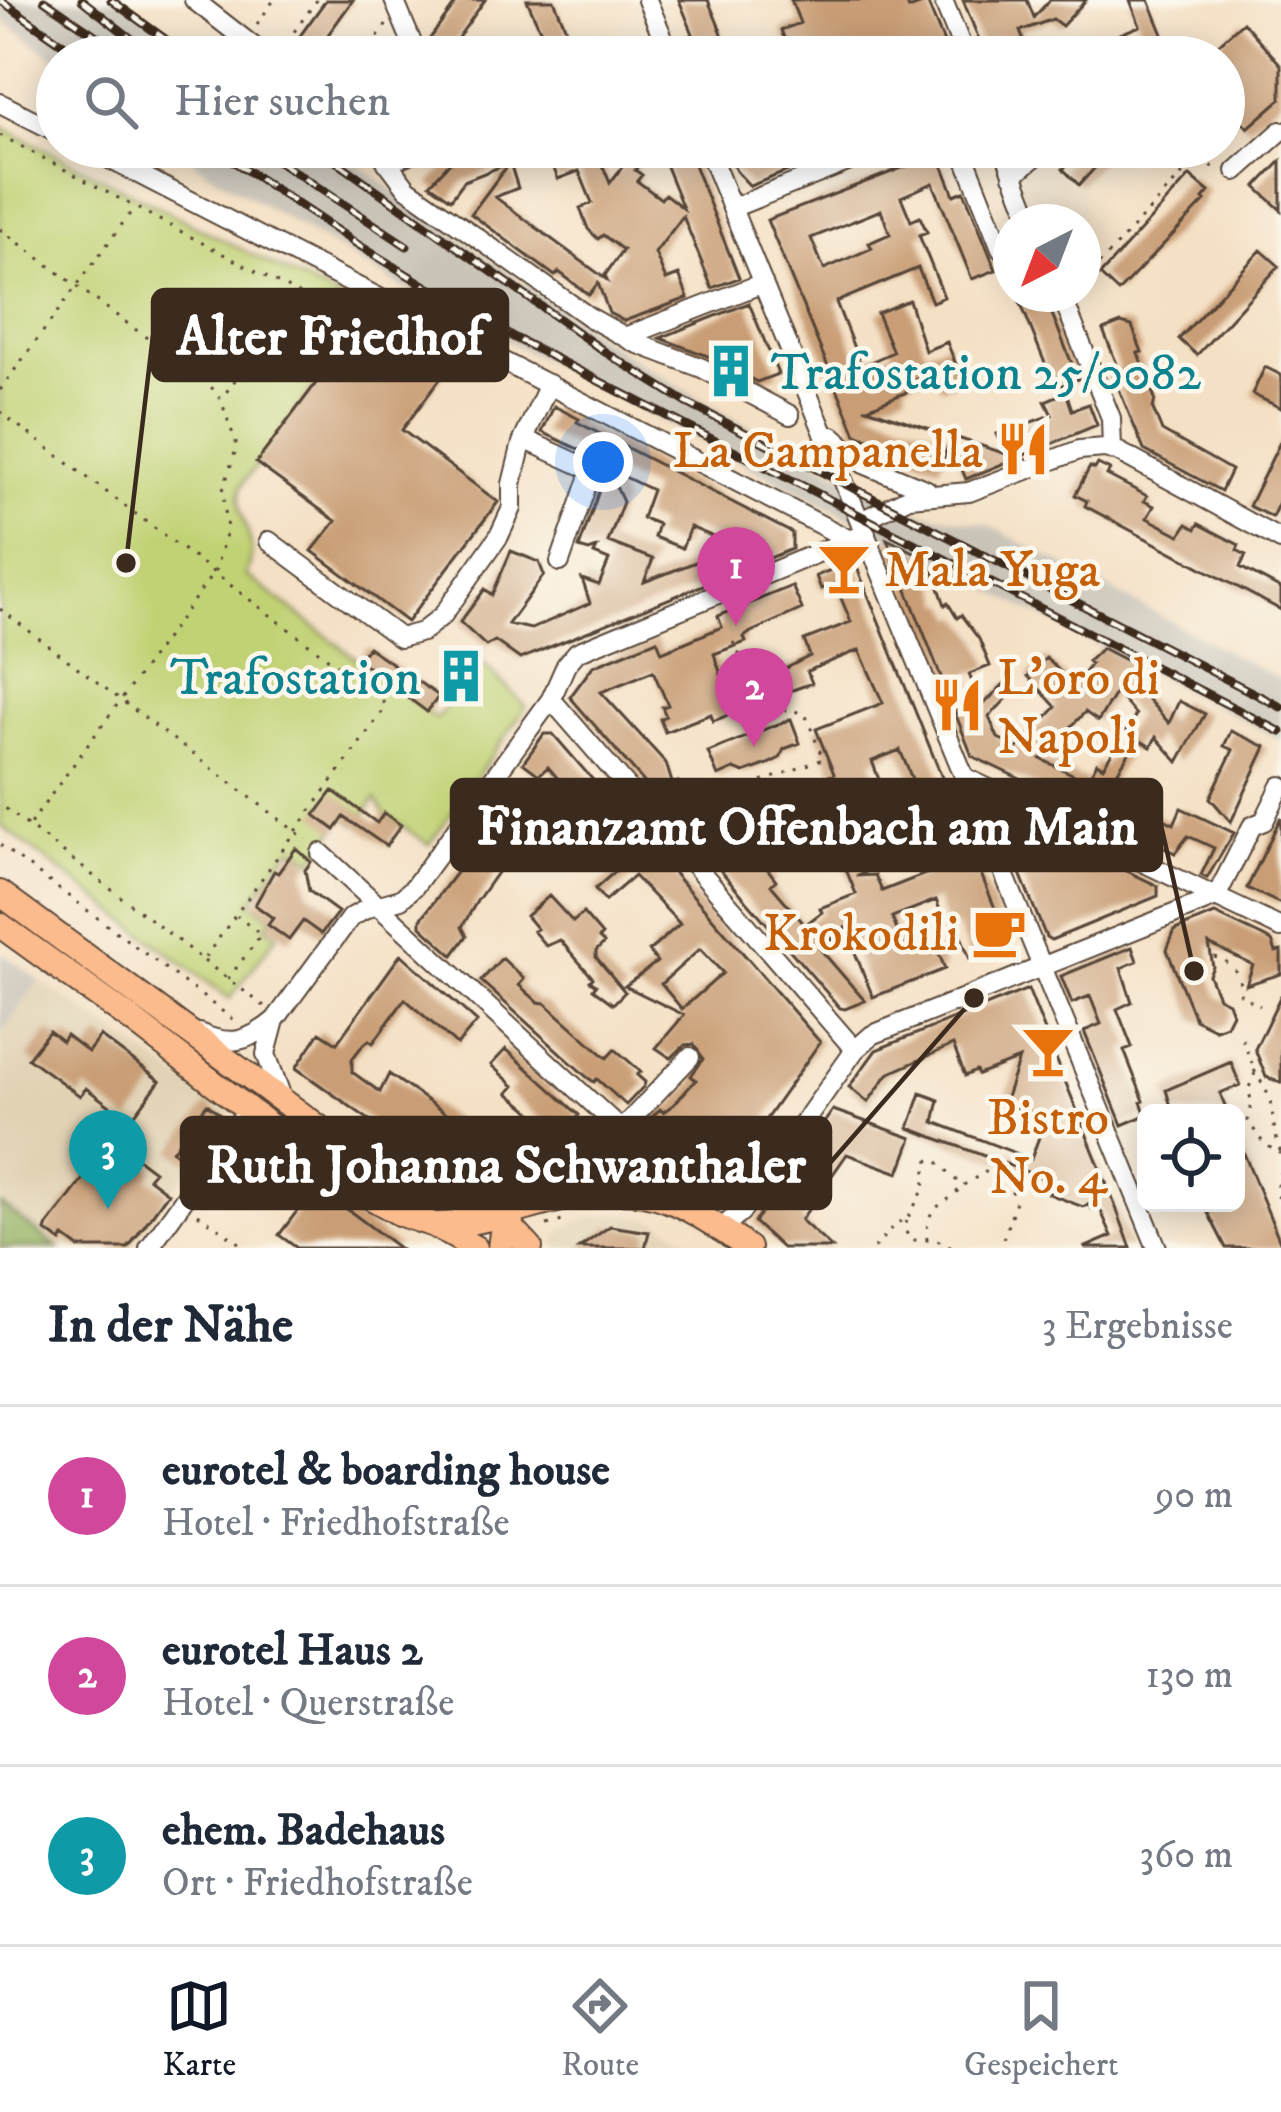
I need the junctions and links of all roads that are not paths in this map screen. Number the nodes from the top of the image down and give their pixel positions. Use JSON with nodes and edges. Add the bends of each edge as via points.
{"nodes":[{"id":1,"x":194,"y":0,"type":"edge"},
{"id":2,"x":647,"y":0,"type":"edge"},
{"id":3,"x":944,"y":0,"type":"edge"},
{"id":4,"x":396,"y":5,"type":"edge"},
{"id":5,"x":240,"y":36,"type":"edge"},
{"id":6,"x":409,"y":36,"type":"edge"},
{"id":7,"x":662,"y":36,"type":"edge"},
{"id":8,"x":959,"y":36,"type":"edge"},
{"id":9,"x":0,"y":103,"type":"edge"},
{"id":10,"x":36,"y":121,"type":"edge"},
{"id":11,"x":1281,"y":131,"type":"edge"},
{"id":12,"x":1245,"y":162,"type":"edge"},
{"id":13,"x":127,"y":168,"type":"edge"},
{"id":14,"x":391,"y":168,"type":"edge"},
{"id":15,"x":716,"y":168,"type":"edge"},
{"id":16,"x":832,"y":168,"type":"edge"},
{"id":17,"x":969,"y":168,"type":"edge"},
{"id":18,"x":1010,"y":168,"type":"edge"},
{"id":19,"x":1022,"y":168,"type":"edge"},
{"id":20,"x":1238,"y":168,"type":"edge"},
{"id":21,"x":1236,"y":170,"type":"road end"},
{"id":22,"x":1013,"y":175,"type":"junction"},
{"id":23,"x":1025,"y":204,"type":"edge"},
{"id":24,"x":732,"y":208,"type":"junction"},
{"id":25,"x":993,"y":228,"type":"edge"},
{"id":26,"x":763,"y":283,"type":"junction"},
{"id":27,"x":1068,"y":312,"type":"edge"},
{"id":28,"x":625,"y":337,"type":"junction"},
{"id":29,"x":549,"y":384,"type":"junction"},
{"id":30,"x":817,"y":412,"type":"junction"},
{"id":31,"x":790,"y":415,"type":"dead end"},
{"id":32,"x":524,"y":439,"type":"junction"},
{"id":33,"x":1112,"y":450,"type":"junction"},
{"id":34,"x":940,"y":493,"type":"junction"},
{"id":35,"x":859,"y":531,"type":"junction"},
{"id":36,"x":1281,"y":540,"type":"edge"},
{"id":37,"x":269,"y":541,"type":"dead end"},
{"id":38,"x":560,"y":562,"type":"dead end"},
{"id":39,"x":551,"y":699,"type":"junction"},
{"id":40,"x":967,"y":778,"type":"junction"},
{"id":41,"x":1281,"y":786,"type":"edge"},
{"id":42,"x":321,"y":853,"type":"road end"},
{"id":43,"x":0,"y":893,"type":"edge"},
{"id":44,"x":1216,"y":897,"type":"junction"},
{"id":45,"x":379,"y":906,"type":"junction"},
{"id":46,"x":0,"y":925,"type":"edge"},
{"id":47,"x":1281,"y":928,"type":"edge"},
{"id":48,"x":1043,"y":965,"type":"junction"},
{"id":49,"x":269,"y":1012,"type":"junction"},
{"id":50,"x":183,"y":1024,"type":"junction"},
{"id":51,"x":855,"y":1051,"type":"junction"},
{"id":52,"x":690,"y":1058,"type":"dead end"},
{"id":53,"x":283,"y":1100,"type":"junction"},
{"id":54,"x":250,"y":1108,"type":"junction"},
{"id":55,"x":622,"y":1130,"type":"junction"},
{"id":56,"x":639,"y":1147,"type":"road end"},
{"id":57,"x":504,"y":1216,"type":"junction"},
{"id":58,"x":434,"y":1226,"type":"junction"},
{"id":59,"x":533,"y":1235,"type":"edge"},
{"id":60,"x":724,"y":1240,"type":"edge"},
{"id":61,"x":466,"y":1243,"type":"edge"},
{"id":62,"x":149,"y":1248,"type":"edge"},
{"id":63,"x":500,"y":1248,"type":"edge"},
{"id":64,"x":748,"y":1248,"type":"edge"},
{"id":65,"x":1157,"y":1248,"type":"edge"}],
"edges":[{"from":1,"to":5,"type":"street"},
{"from":2,"to":7,"type":"street"},
{"from":3,"to":8,"type":"street"},
{"from":4,"to":6,"type":"street"},
{"from":9,"to":10,"type":"street"},
{"from":11,"to":12,"type":"street"},
{"from":13,"to":29,"type":"street"},
{"from":14,"to":28,"type":"street","via":[[407,188]]},
{"from":15,"to":24,"type":"street"},
{"from":16,"to":24,"type":"street"},
{"from":17,"to":25,"type":"street"},
{"from":18,"to":22,"type":"street"},
{"from":19,"to":22,"type":"street"},
{"from":20,"to":21,"type":"street"},
{"from":22,"to":23,"type":"street"},
{"from":24,"to":26,"type":"street"},
{"from":26,"to":28,"type":"street"},
{"from":26,"to":30,"type":"street"},
{"from":27,"to":33,"type":"street","via":[[1111,418]]},
{"from":28,"to":31,"type":"street"},
{"from":29,"to":32,"type":"street"},
{"from":29,"to":35,"type":"street"},
{"from":30,"to":34,"type":"street","via":[[848,454]]},
{"from":30,"to":35,"type":"street"},
{"from":32,"to":37,"type":"street","via":[[499,536],[422,632],[400,638]]},
{"from":32,"to":38,"type":"street","via":[[592,473]]},
{"from":33,"to":34,"type":"street","via":[[1079,450],[969,492]]},
{"from":33,"to":36,"type":"street"},
{"from":34,"to":35,"type":"street","via":[[909,497]]},
{"from":35,"to":39,"type":"street","via":[[586,648],[571,658]]},
{"from":35,"to":40,"type":"street"},
{"from":39,"to":45,"type":"street","via":[[414,887]]},
{"from":39,"to":51,"type":"street"},
{"from":40,"to":44,"type":"street"},
{"from":40,"to":48,"type":"street"},
{"from":41,"to":44,"type":"street"},
{"from":42,"to":45,"type":"street"},
{"from":43,"to":50,"type":"main road"},
{"from":44,"to":47,"type":"street"},
{"from":44,"to":48,"type":"street"},
{"from":45,"to":49,"type":"street","via":[[350,918]]},
{"from":45,"to":55,"type":"street"},
{"from":46,"to":54,"type":"main road"},
{"from":48,"to":51,"type":"street","via":[[872,1035]]},
{"from":48,"to":65,"type":"street"},
{"from":49,"to":50,"type":"street","via":[[248,1040],[218,1041]]},
{"from":49,"to":53,"type":"street","via":[[266,1054]]},
{"from":50,"to":53,"type":"main road"},
{"from":51,"to":60,"type":"street"},
{"from":52,"to":55,"type":"street"},
{"from":53,"to":57,"type":"main road","via":[[400,1183]]},
{"from":54,"to":58,"type":"main road","via":[[339,1179]]},
{"from":54,"to":62,"type":"street"},
{"from":55,"to":56,"type":"street"},
{"from":57,"to":58,"type":"main road"},
{"from":57,"to":59,"type":"main road"},
{"from":57,"to":60,"type":"main road","via":[[633,1192],[669,1200]]},
{"from":57,"to":63,"type":"main road"},
{"from":58,"to":61,"type":"main road"},
{"from":60,"to":64,"type":"main road"}]}
